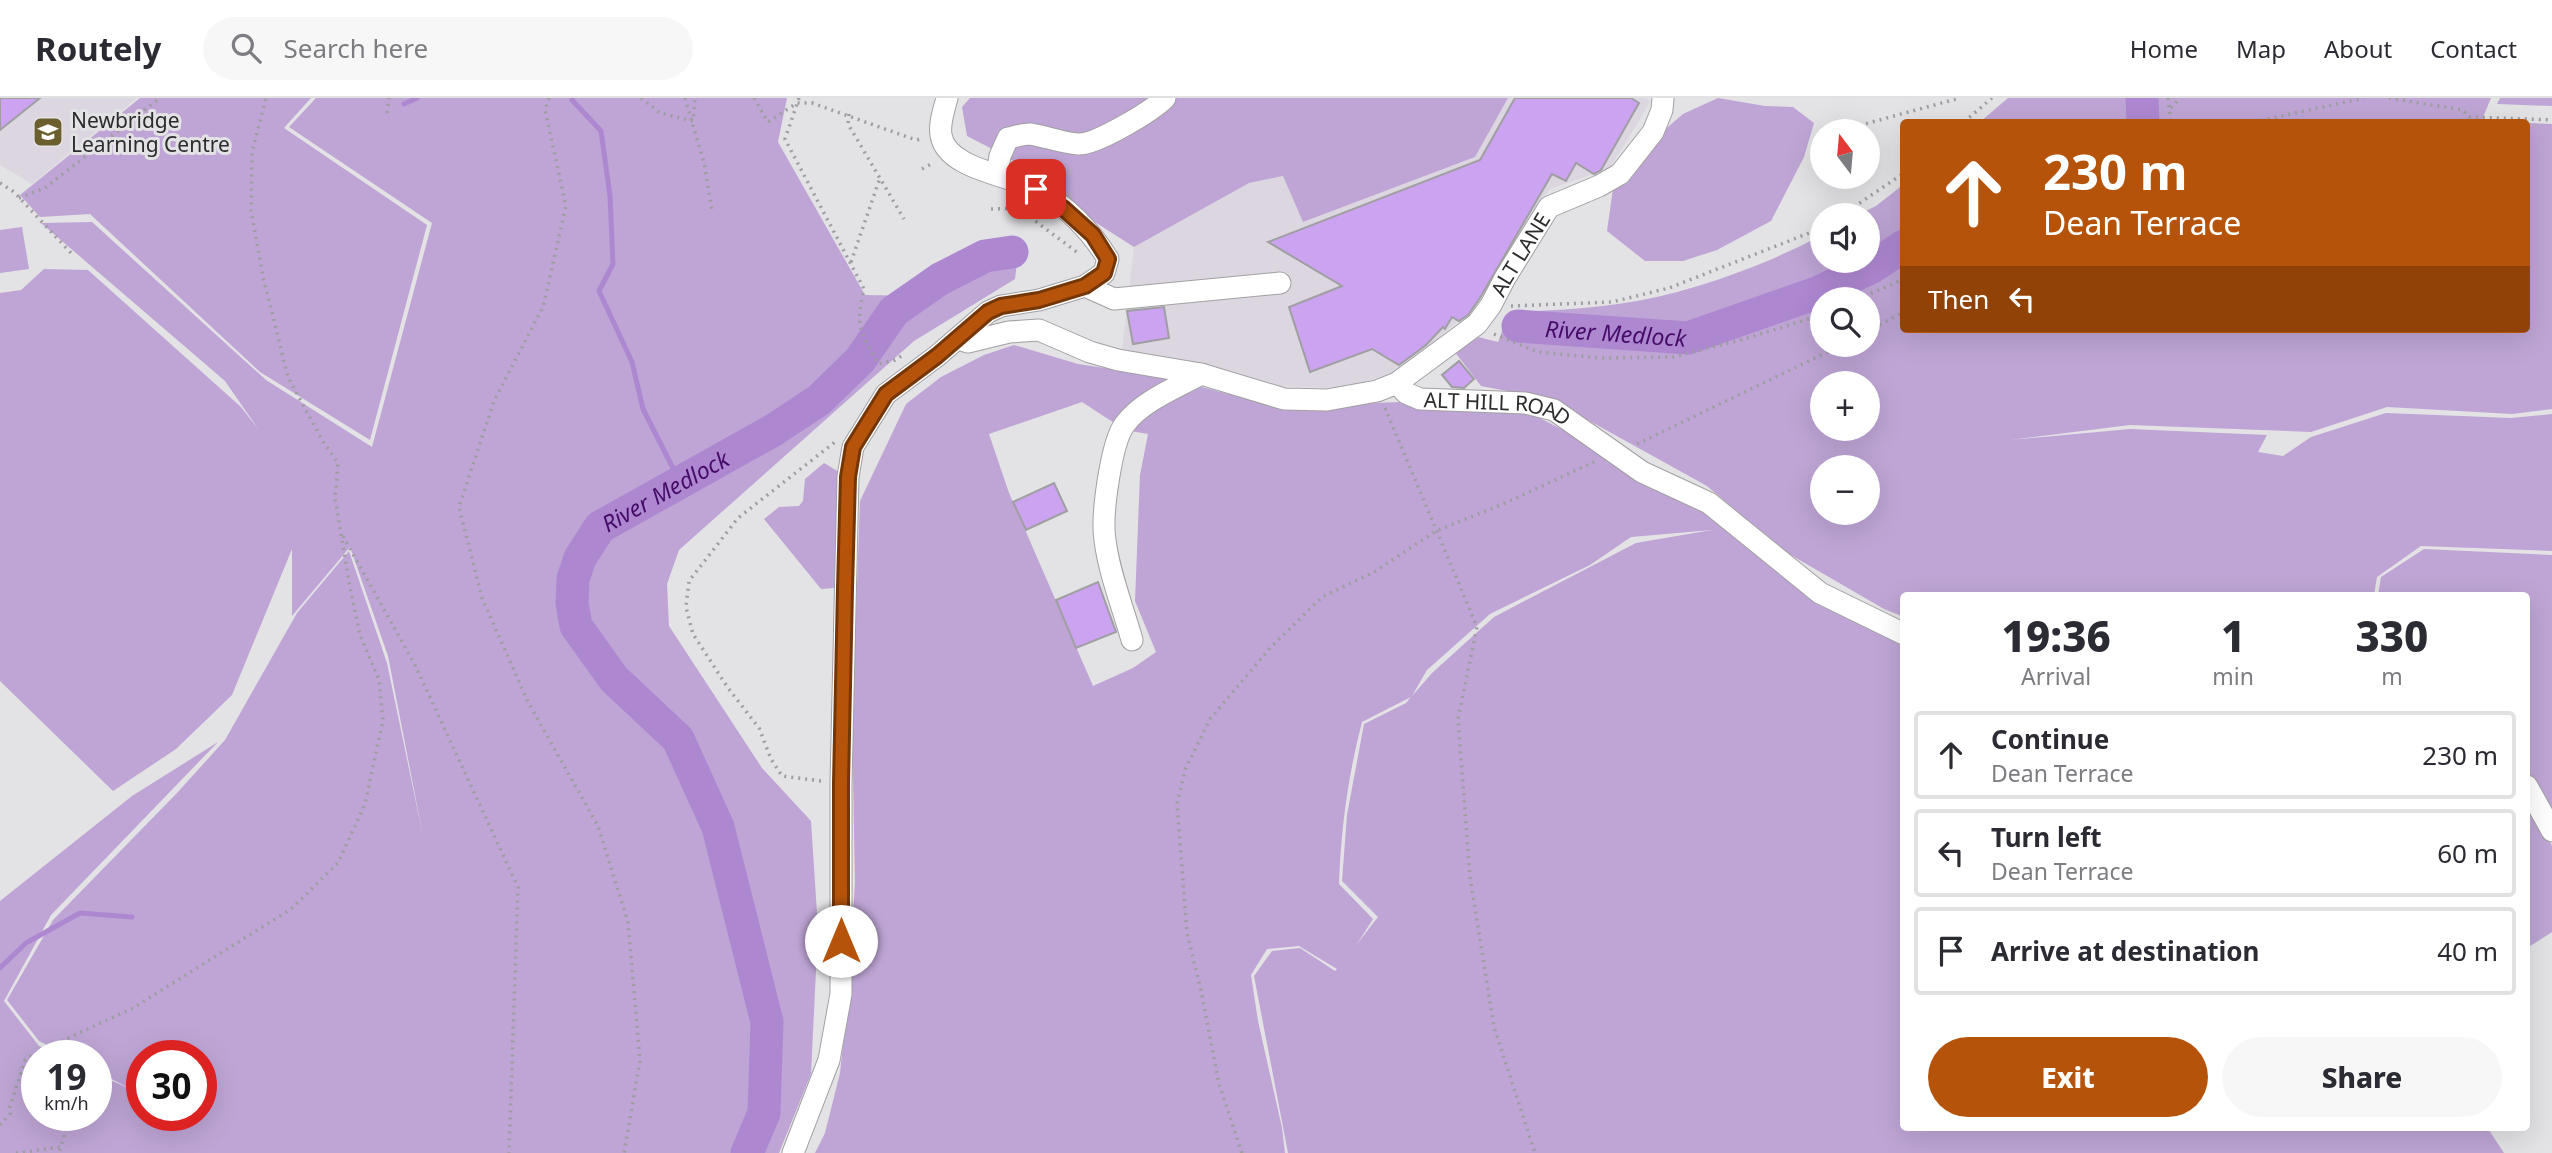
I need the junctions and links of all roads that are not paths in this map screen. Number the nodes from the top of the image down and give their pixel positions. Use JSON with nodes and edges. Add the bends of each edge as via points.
{"nodes":[{"id":1,"x":947,"y":98,"type":"edge"},
{"id":2,"x":1165,"y":98,"type":"edge"},
{"id":3,"x":1663,"y":98,"type":"edge"},
{"id":4,"x":997,"y":174,"type":"junction"},
{"id":5,"x":1280,"y":284,"type":"dead end"},
{"id":6,"x":1085,"y":286,"type":"junction"},
{"id":7,"x":958,"y":339,"type":"junction"},
{"id":8,"x":1201,"y":374,"type":"junction"},
{"id":9,"x":1397,"y":383,"type":"junction"},
{"id":10,"x":1900,"y":632,"type":"edge"},
{"id":11,"x":1132,"y":640,"type":"dead end"},
{"id":12,"x":2530,"y":791,"type":"edge"},
{"id":13,"x":2552,"y":831,"type":"edge"},
{"id":14,"x":793,"y":1153,"type":"edge"}],
"edges":[{"from":1,"to":4,"type":"street","via":[[941,135],[951,154]]},
{"from":2,"to":4,"type":"street","via":[[1119,128],[1082,144],[1029,134],[1008,138]]},
{"from":3,"to":9,"type":"street","name":"ALT LANE","via":[[1653,132],[1620,174],[1549,206],[1477,324]]},
{"from":4,"to":6,"type":"street","via":[[1036,189],[1093,235],[1108,259],[1104,273]]},
{"from":5,"to":6,"type":"street","via":[[1114,299]]},
{"from":6,"to":7,"type":"street","via":[[1001,306]]},
{"from":7,"to":8,"type":"street","name":"ALT HILL ROAD","via":[[968,342],[1039,330],[1118,360]]},
{"from":7,"to":14,"type":"street","via":[[886,394],[853,447],[848,477],[841,783],[841,994],[829,1060]]},
{"from":8,"to":9,"type":"street","name":"ALT HILL ROAD","via":[[1284,399],[1307,401],[1377,391]]},
{"from":8,"to":11,"type":"street","via":[[1154,400],[1122,427],[1109,471],[1104,539]]},
{"from":9,"to":10,"type":"street","name":"ALT HILL ROAD","via":[[1420,399],[1525,403],[1554,410],[1642,472],[1709,503],[1820,593]]},
{"from":12,"to":13,"type":"street"}]}
